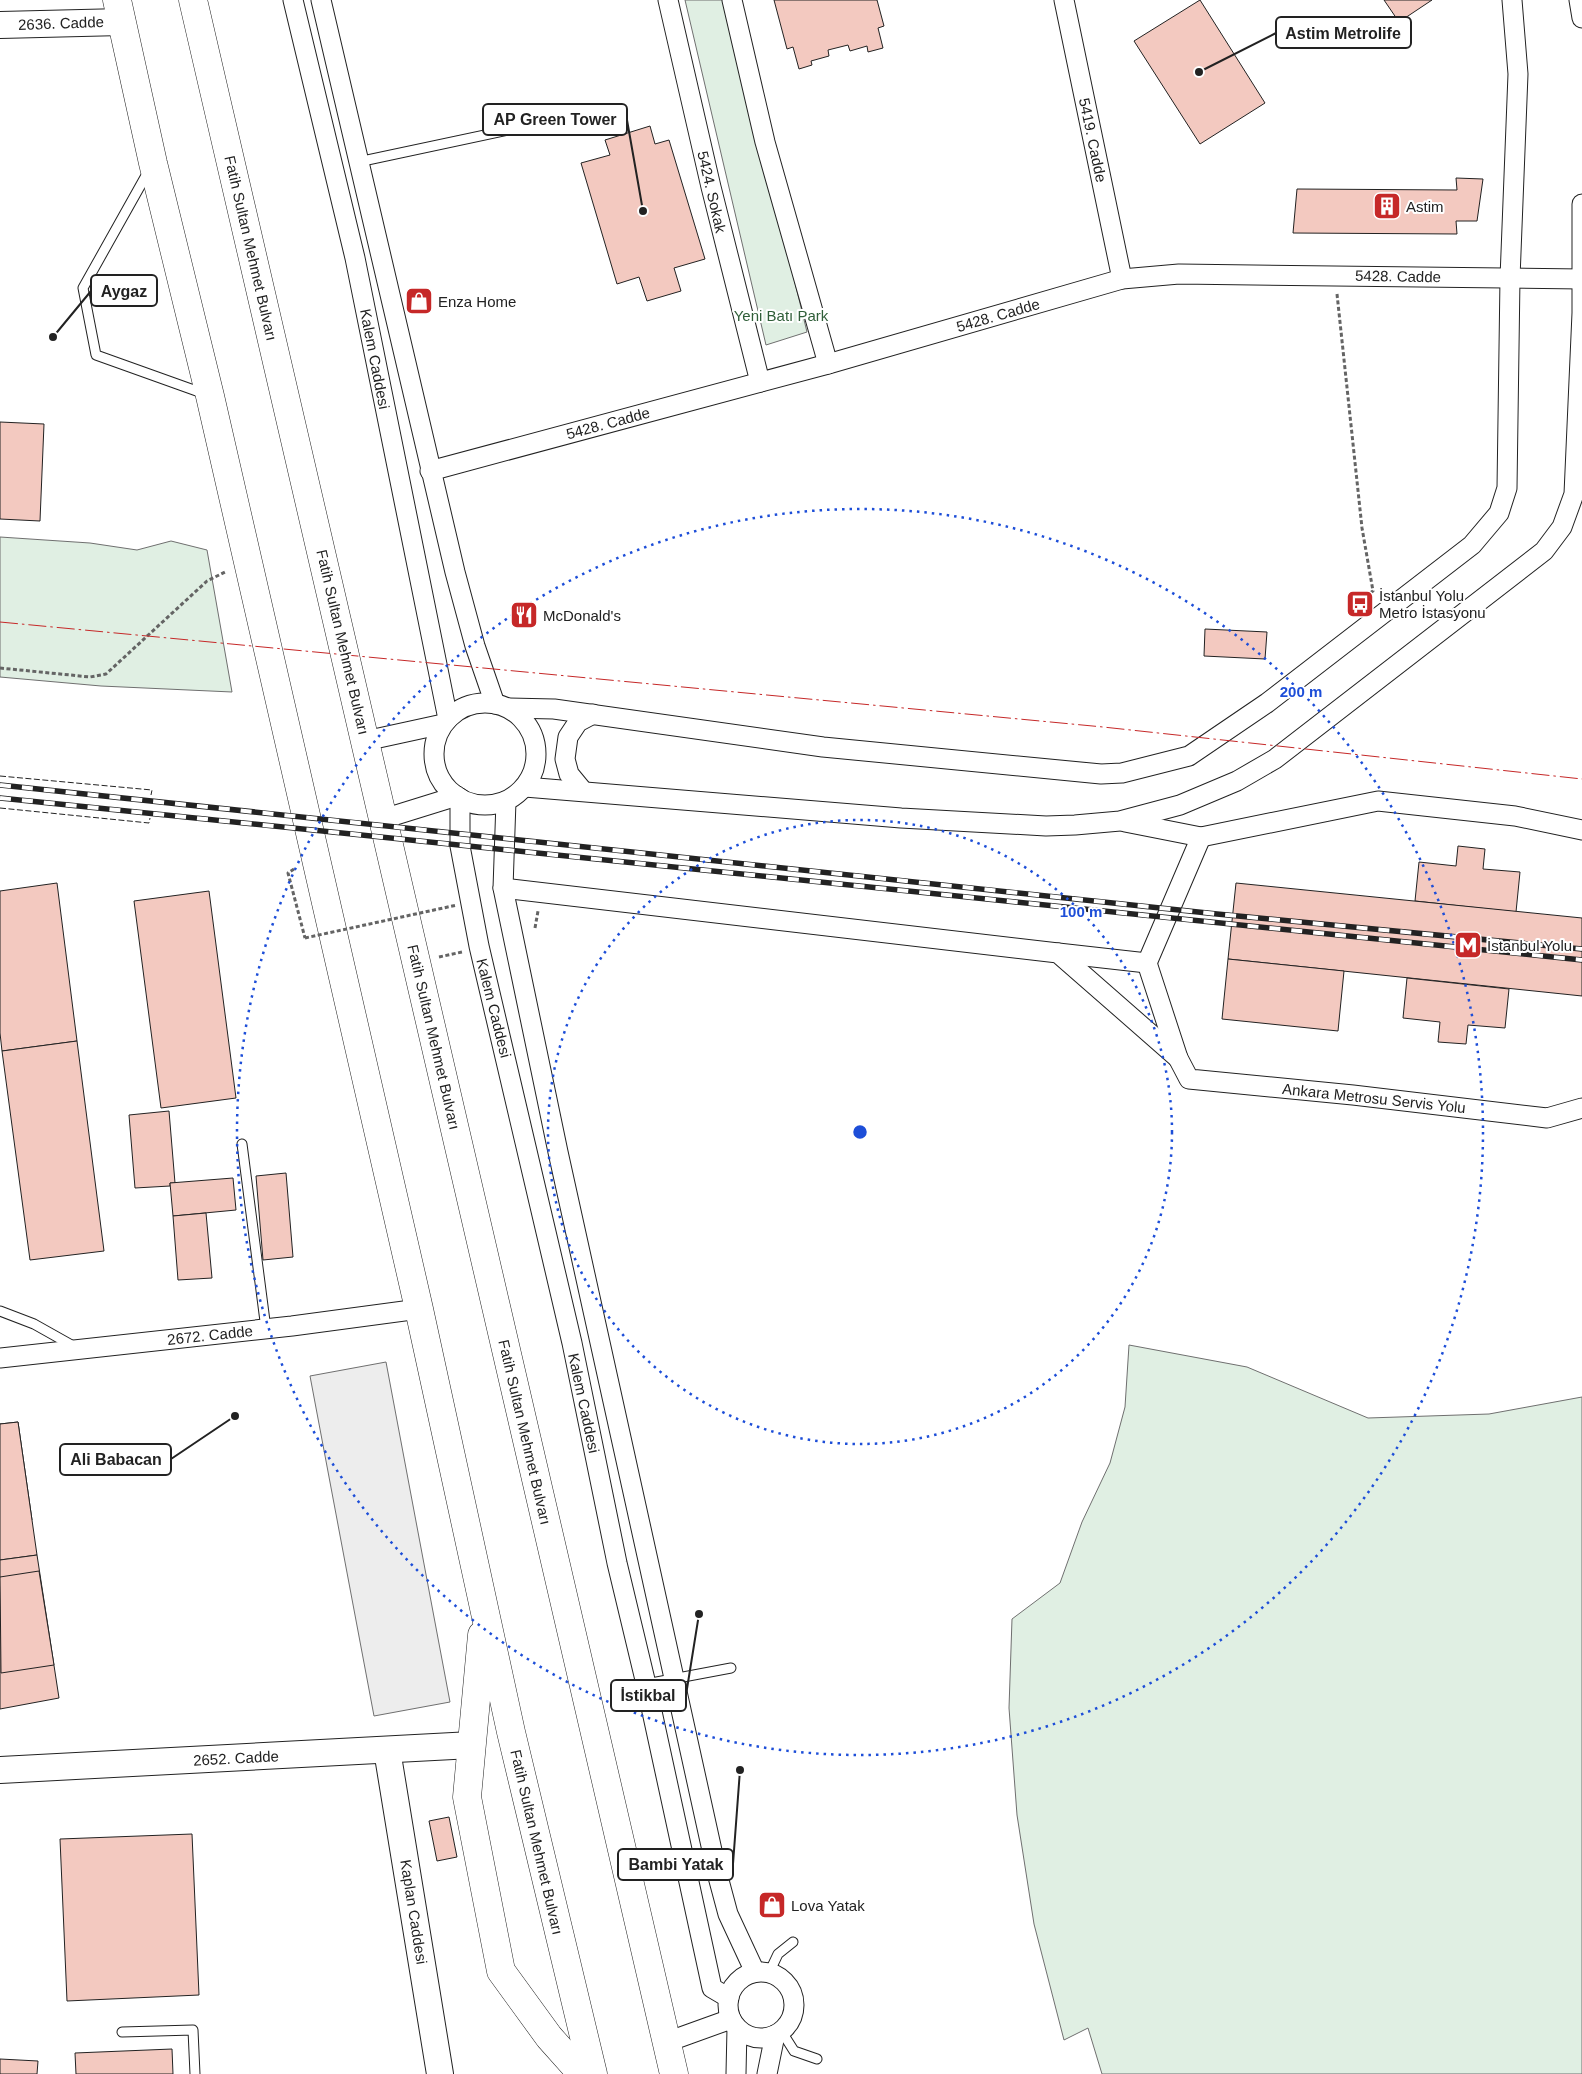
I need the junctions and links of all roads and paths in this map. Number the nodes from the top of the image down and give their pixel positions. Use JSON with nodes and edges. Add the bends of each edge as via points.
{"nodes":[{"id":1,"x":194,"y":0,"type":"edge"},
{"id":2,"x":293,"y":0,"type":"edge"},
{"id":3,"x":321,"y":0,"type":"edge"},
{"id":4,"x":668,"y":0,"type":"edge"},
{"id":5,"x":732,"y":0,"type":"edge"},
{"id":6,"x":1064,"y":0,"type":"edge"},
{"id":7,"x":1512,"y":0,"type":"edge"},
{"id":8,"x":1579,"y":0,"type":"edge"},
{"id":9,"x":119,"y":11,"type":"edge"},
{"id":10,"x":1582,"y":18,"type":"edge"},
{"id":11,"x":0,"y":25,"type":"edge"},
{"id":12,"x":513,"y":129,"type":"dead end"},
{"id":13,"x":358,"y":162,"type":"junction"},
{"id":14,"x":153,"y":163,"type":"junction"},
{"id":15,"x":1582,"y":204,"type":"edge"},
{"id":16,"x":1335,"y":276,"type":"junction"},
{"id":17,"x":1510,"y":278,"type":"junction"},
{"id":18,"x":1122,"y":279,"type":"junction"},
{"id":19,"x":1582,"y":279,"type":"edge"},
{"id":20,"x":828,"y":364,"type":"junction"},
{"id":21,"x":760,"y":382,"type":"junction"},
{"id":22,"x":210,"y":396,"type":"junction"},
{"id":23,"x":430,"y":471,"type":"junction"},
{"id":24,"x":248,"y":561,"type":"junction"},
{"id":25,"x":1365,"y":596,"type":"dead end"},
{"id":26,"x":0,"y":668,"type":"edge"},
{"id":27,"x":502,"y":706,"type":"junction"},
{"id":28,"x":593,"y":714,"type":"junction"},
{"id":29,"x":445,"y":722,"type":"junction"},
{"id":30,"x":365,"y":740,"type":"junction"},
{"id":31,"x":525,"y":787,"type":"junction"},
{"id":32,"x":583,"y":791,"type":"junction"},
{"id":33,"x":458,"y":797,"type":"junction"},
{"id":34,"x":506,"y":801,"type":"junction"},
{"id":35,"x":383,"y":820,"type":"junction"},
{"id":36,"x":1120,"y":821,"type":"junction"},
{"id":37,"x":1582,"y":830,"type":"edge"},
{"id":38,"x":1201,"y":837,"type":"junction"},
{"id":39,"x":503,"y":888,"type":"junction"},
{"id":40,"x":297,"y":904,"type":"dead end"},
{"id":41,"x":457,"y":905,"type":"dead end"},
{"id":42,"x":1058,"y":953,"type":"junction"},
{"id":43,"x":1147,"y":963,"type":"junction"},
{"id":44,"x":1178,"y":1058,"type":"junction"},
{"id":45,"x":1582,"y":1108,"type":"edge"},
{"id":46,"x":242,"y":1144,"type":"dead end"},
{"id":47,"x":419,"y":1309,"type":"junction"},
{"id":48,"x":0,"y":1310,"type":"edge"},
{"id":49,"x":266,"y":1329,"type":"junction"},
{"id":50,"x":79,"y":1350,"type":"junction"},
{"id":51,"x":0,"y":1358,"type":"edge"},
{"id":52,"x":484,"y":1609,"type":"junction"},
{"id":53,"x":731,"y":1668,"type":"dead end"},
{"id":54,"x":673,"y":1679,"type":"junction"},
{"id":55,"x":646,"y":1684,"type":"junction"},
{"id":56,"x":472,"y":1745,"type":"junction"},
{"id":57,"x":387,"y":1750,"type":"junction"},
{"id":58,"x":0,"y":1770,"type":"edge"},
{"id":59,"x":793,"y":1942,"type":"dead end"},
{"id":60,"x":762,"y":1973,"type":"junction"},
{"id":61,"x":729,"y":1998,"type":"junction"},
{"id":62,"x":734,"y":2024,"type":"junction"},
{"id":63,"x":122,"y":2032,"type":"dead end"},
{"id":64,"x":779,"y":2033,"type":"junction"},
{"id":65,"x":667,"y":2042,"type":"junction"},
{"id":66,"x":817,"y":2058,"type":"dead end"},
{"id":67,"x":195,"y":2074,"type":"edge"},
{"id":68,"x":440,"y":2074,"type":"edge"},
{"id":69,"x":582,"y":2074,"type":"edge"},
{"id":70,"x":593,"y":2074,"type":"edge"},
{"id":71,"x":674,"y":2074,"type":"edge"},
{"id":72,"x":736,"y":2074,"type":"edge"},
{"id":73,"x":767,"y":2074,"type":"edge"}],
"edges":[{"from":1,"to":30,"type":"highway","name":"Fatih Sultan Mehmet Bulvarı"},
{"from":2,"to":29,"type":"street","name":"Kalem Caddesi","via":[[355,258]]},
{"from":3,"to":13,"type":"street","name":"Kalem Caddesi"},
{"from":4,"to":21,"type":"street","name":"5424. Sokak","via":[[710,187]]},
{"from":5,"to":20,"type":"street","via":[[765,142]]},
{"from":6,"to":18,"type":"street","name":"5419. Cadde"},
{"from":7,"to":17,"type":"street","via":[[1518,74]]},
{"from":8,"to":10,"type":"street"},
{"from":9,"to":11,"type":"street","name":"2636. Cadde"},
{"from":9,"to":14,"type":"highway","name":"Fatih Sultan Mehmet Bulvarı"},
{"from":12,"to":13,"type":"lane"},
{"from":13,"to":23,"type":"street","name":"Kalem Caddesi"},
{"from":14,"to":22,"type":"highway","name":"Fatih Sultan Mehmet Bulvarı"},
{"from":14,"to":22,"type":"lane","via":[[83,288],[96,355]]},
{"from":15,"to":19,"type":"street"},
{"from":16,"to":17,"type":"street","name":"5428. Cadde"},
{"from":16,"to":18,"type":"street","name":"5428. Cadde","via":[[1179,274]]},
{"from":16,"to":25,"type":"path","via":[[1362,528],[1373,591]]},
{"from":17,"to":19,"type":"street","name":"5428. Cadde"},
{"from":17,"to":28,"type":"street","via":[[1508,480],[1499,513],[1472,545],[1267,703],[1189,756],[1122,773],[1100,774],[823,747]]},
{"from":18,"to":20,"type":"street","name":"5428. Cadde"},
{"from":19,"to":36,"type":"street","via":[[1574,494],[1555,539],[1544,551],[1275,759],[1202,797]]},
{"from":20,"to":21,"type":"street","name":"5428. Cadde"},
{"from":21,"to":23,"type":"street","name":"5428. Cadde"},
{"from":22,"to":24,"type":"highway","name":"Fatih Sultan Mehmet Bulvarı"},
{"from":23,"to":27,"type":"street","name":"Kalem Caddesi","via":[[475,646]]},
{"from":24,"to":26,"type":"path","via":[[207,581],[106,674],[90,676]]},
{"from":24,"to":47,"type":"highway","name":"Fatih Sultan Mehmet Bulvarı"},
{"from":27,"to":28,"type":"street"},
{"from":27,"to":29,"type":"street","via":[[485,702],[464,707]]},
{"from":27,"to":31,"type":"street","via":[[521,717],[536,743],[537,758]]},
{"from":28,"to":32,"type":"street","via":[[578,722],[568,738],[565,758],[569,774]]},
{"from":29,"to":30,"type":"street"},
{"from":29,"to":33,"type":"street","via":[[434,752],[436,767],[441,780]]},
{"from":30,"to":35,"type":"highway","name":"Fatih Sultan Mehmet Bulvarı"},
{"from":31,"to":32,"type":"street"},
{"from":31,"to":34,"type":"street"},
{"from":32,"to":36,"type":"street","via":[[901,818],[1046,826]]},
{"from":33,"to":34,"type":"street","via":[[477,805]]},
{"from":33,"to":35,"type":"street"},
{"from":33,"to":55,"type":"street","name":"Kalem Caddesi","via":[[460,846],[479,946],[532,1167]]},
{"from":34,"to":39,"type":"street","name":"Kalem Caddesi"},
{"from":35,"to":65,"type":"highway","name":"Fatih Sultan Mehmet Bulvarı"},
{"from":36,"to":38,"type":"street"},
{"from":37,"to":38,"type":"street","via":[[1515,816],[1378,802]]},
{"from":38,"to":43,"type":"street"},
{"from":39,"to":42,"type":"street"},
{"from":39,"to":54,"type":"street","name":"Kalem Caddesi"},
{"from":40,"to":41,"type":"path","bridge":true,"via":[[305,938]]},
{"from":42,"to":43,"type":"street"},
{"from":42,"to":44,"type":"street"},
{"from":43,"to":44,"type":"street"},
{"from":44,"to":45,"type":"street","name":"Ankara Metrosu Servis Yolu","via":[[1190,1079],[1353,1094],[1548,1118]]},
{"from":46,"to":49,"type":"lane"},
{"from":47,"to":49,"type":"street","name":"2672. Cadde"},
{"from":47,"to":52,"type":"highway","name":"Fatih Sultan Mehmet Bulvarı"},
{"from":48,"to":50,"type":"lane","via":[[34,1324]]},
{"from":49,"to":50,"type":"street","name":"2672. Cadde"},
{"from":50,"to":51,"type":"street","name":"2672. Cadde"},
{"from":52,"to":56,"type":"highway"},
{"from":52,"to":70,"type":"highway","name":"Fatih Sultan Mehmet Bulvarı"},
{"from":53,"to":54,"type":"lane"},
{"from":54,"to":55,"type":"lane"},
{"from":54,"to":60,"type":"street","name":"Kalem Caddesi","via":[[728,1914]]},
{"from":55,"to":61,"type":"street","name":"Kalem Caddesi","via":[[712,1988]]},
{"from":56,"to":57,"type":"street","name":"2652. Cadde"},
{"from":56,"to":69,"type":"highway","via":[[467,1797],[501,1971],[549,2037]]},
{"from":57,"to":58,"type":"street","name":"2652. Cadde"},
{"from":57,"to":68,"type":"street","name":"Kaplan Caddesi"},
{"from":59,"to":60,"type":"lane"},
{"from":60,"to":61,"type":"street","via":[[738,1981]]},
{"from":60,"to":64,"type":"street","via":[[783,1980],[793,1997],[792,2017]]},
{"from":61,"to":62,"type":"street","via":[[728,2009]]},
{"from":62,"to":64,"type":"street","via":[[755,2037]]},
{"from":62,"to":65,"type":"street"},
{"from":62,"to":72,"type":"street"},
{"from":63,"to":67,"type":"lane","via":[[193,2030]]},
{"from":64,"to":66,"type":"lane","via":[[794,2051]]},
{"from":64,"to":73,"type":"street"},
{"from":65,"to":71,"type":"highway","name":"Fatih Sultan Mehmet Bulvarı"}]}
